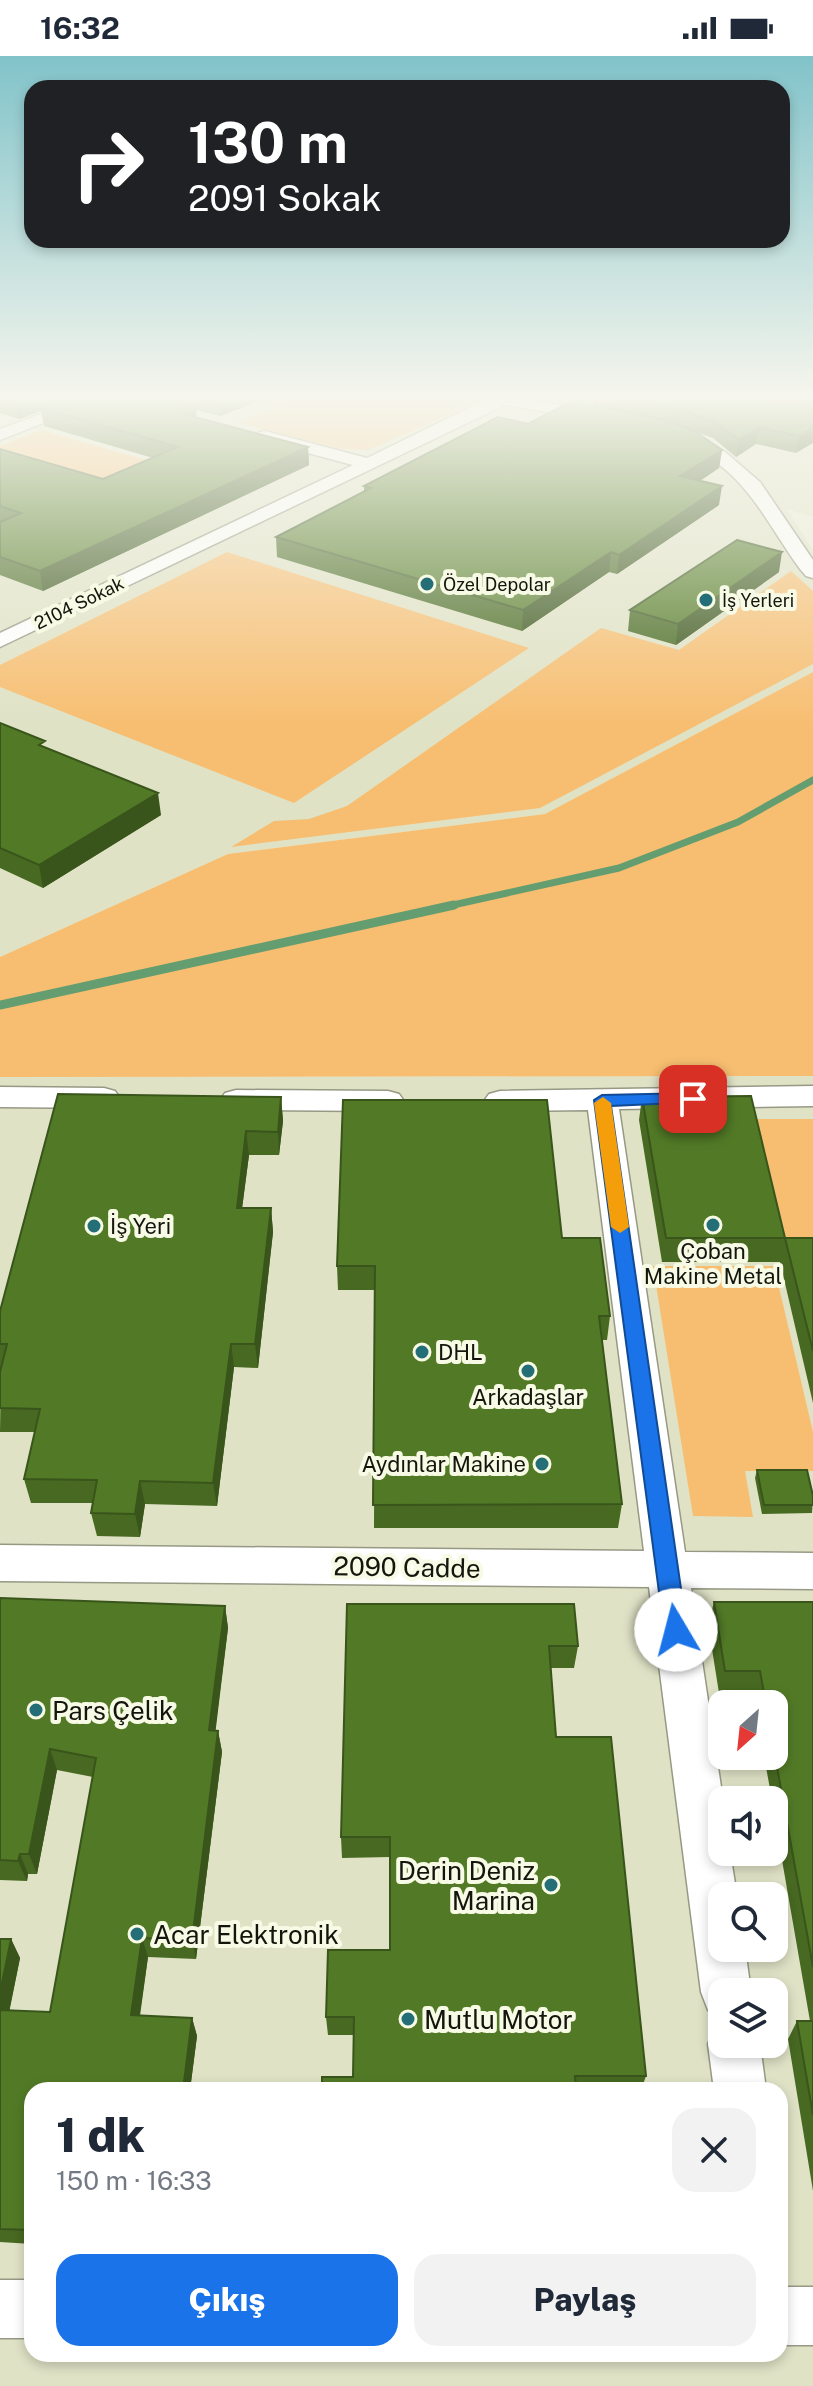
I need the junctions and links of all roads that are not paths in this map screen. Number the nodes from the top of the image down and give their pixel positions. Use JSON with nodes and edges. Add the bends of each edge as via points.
{"nodes":[{"id":1,"x":277,"y":508,"type":"edge"},
{"id":2,"x":771,"y":508,"type":"edge"},
{"id":3,"x":813,"y":572,"type":"edge"},
{"id":4,"x":0,"y":641,"type":"edge"},
{"id":5,"x":813,"y":1096,"type":"edge"},
{"id":6,"x":0,"y":1097,"type":"edge"},
{"id":7,"x":133,"y":1099,"type":"edge"},
{"id":8,"x":213,"y":1100,"type":"edge"},
{"id":9,"x":602,"y":1100,"type":"junction"},
{"id":10,"x":416,"y":1101,"type":"edge"},
{"id":11,"x":463,"y":1101,"type":"edge"},
{"id":12,"x":0,"y":1563,"type":"edge"},
{"id":13,"x":667,"y":1570,"type":"junction"},
{"id":14,"x":813,"y":1571,"type":"edge"},
{"id":15,"x":724,"y":1978,"type":"edge"},
{"id":16,"x":736,"y":2058,"type":"edge"},
{"id":17,"x":739,"y":2082,"type":"edge"},
{"id":18,"x":0,"y":2309,"type":"edge"},
{"id":19,"x":24,"y":2309,"type":"edge"},
{"id":20,"x":788,"y":2316,"type":"edge"},
{"id":21,"x":813,"y":2316,"type":"edge"}],
"edges":[{"from":1,"to":4,"type":"street","name":"2104 Sokak"},
{"from":2,"to":3,"type":"street"},
{"from":5,"to":9,"type":"street"},
{"from":6,"to":7,"type":"street"},
{"from":8,"to":10,"type":"street"},
{"from":9,"to":11,"type":"street"},
{"from":9,"to":13,"type":"street"},
{"from":12,"to":13,"type":"street","name":"2090 Cadde"},
{"from":13,"to":14,"type":"street","name":"2090 Cadde"},
{"from":13,"to":15,"type":"street"},
{"from":16,"to":17,"type":"street"},
{"from":18,"to":19,"type":"street"},
{"from":20,"to":21,"type":"street"}]}
